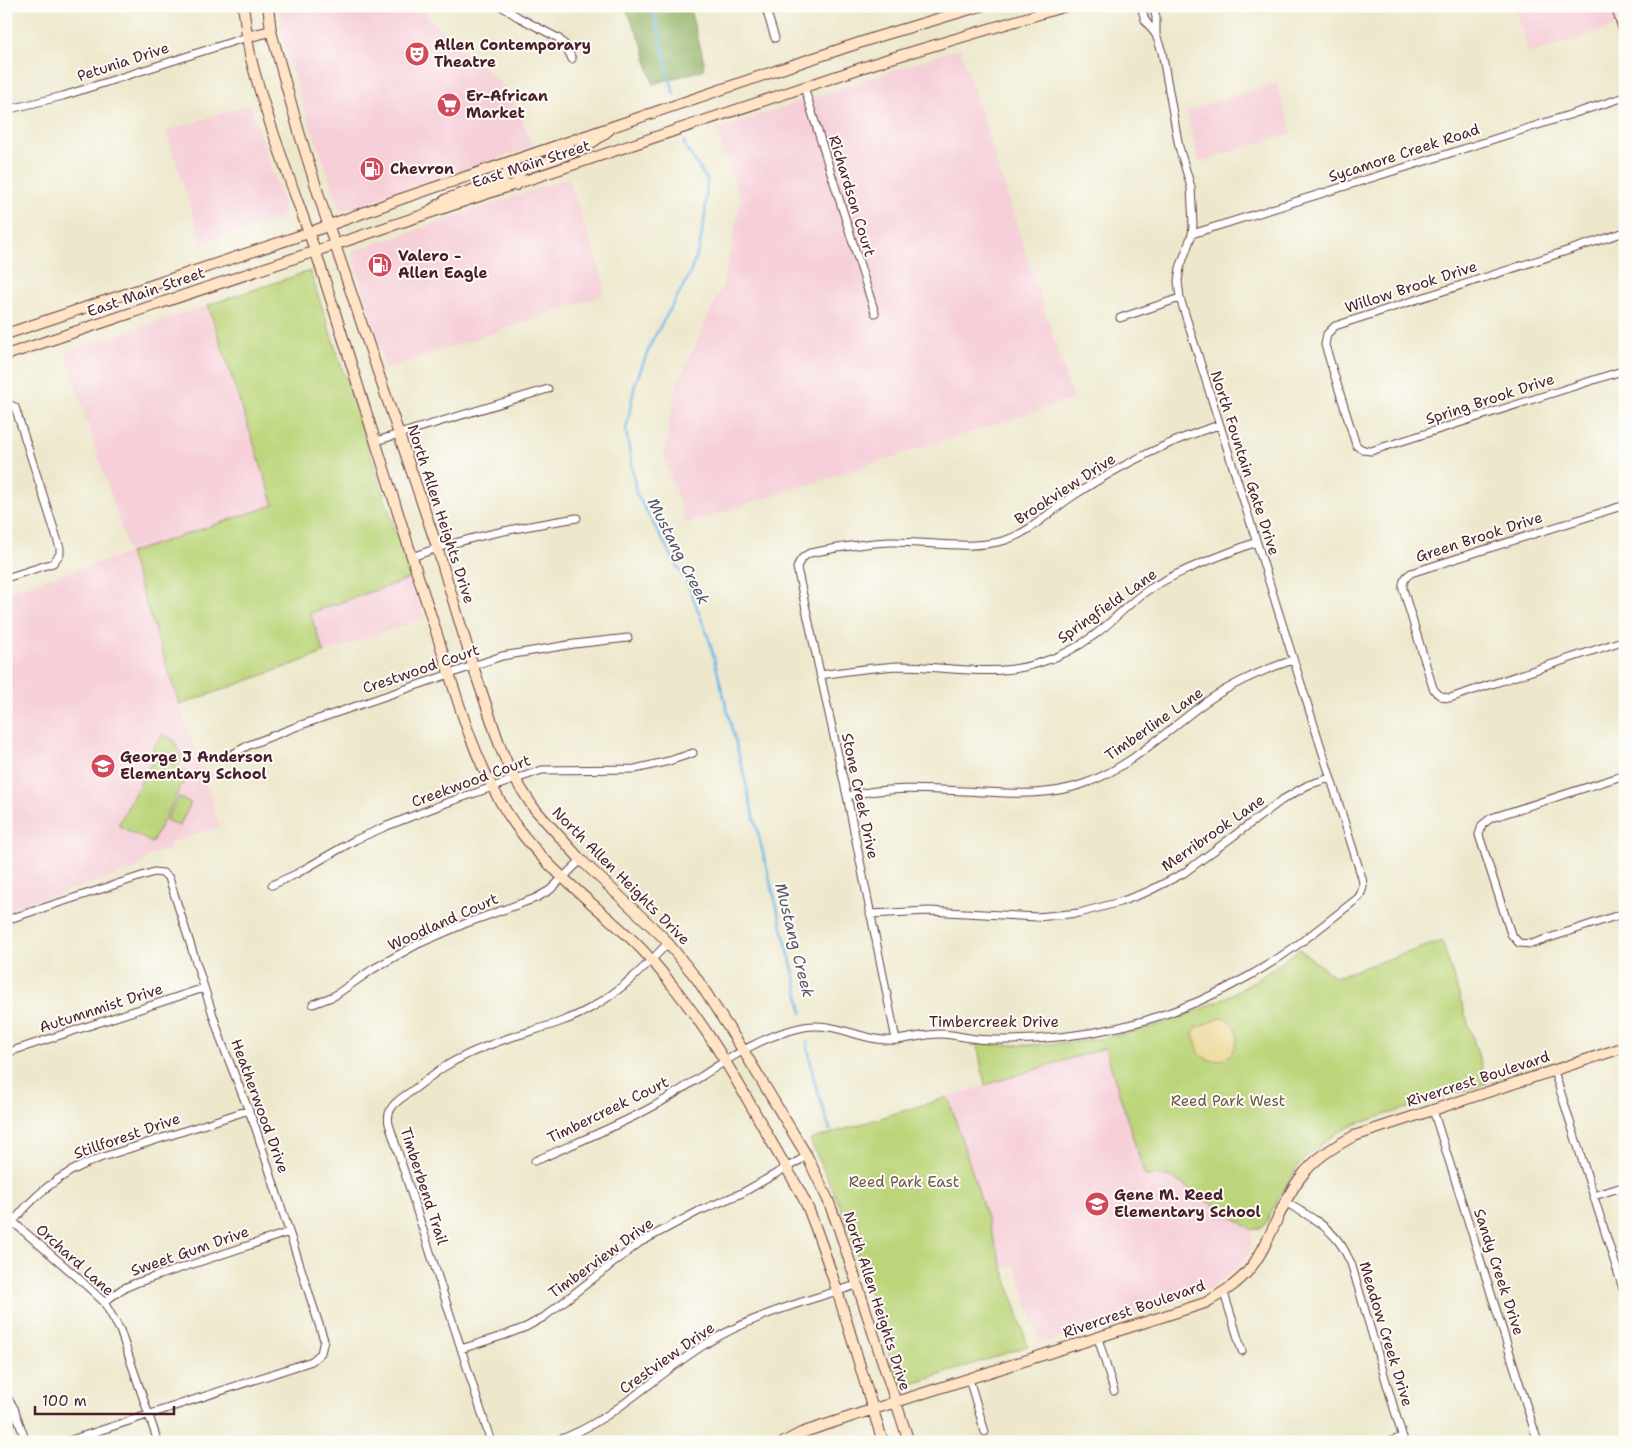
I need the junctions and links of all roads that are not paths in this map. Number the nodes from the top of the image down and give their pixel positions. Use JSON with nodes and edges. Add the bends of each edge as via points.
{"nodes":[{"id":1,"x":243,"y":6,"type":"edge"},
{"id":2,"x":268,"y":6,"type":"edge"},
{"id":3,"x":501,"y":6,"type":"edge"},
{"id":4,"x":765,"y":6,"type":"edge"},
{"id":5,"x":981,"y":6,"type":"edge"},
{"id":6,"x":1066,"y":6,"type":"edge"},
{"id":7,"x":1141,"y":6,"type":"edge"},
{"id":8,"x":1153,"y":6,"type":"edge"},
{"id":9,"x":1616,"y":6,"type":"edge"},
{"id":10,"x":271,"y":31,"type":"junction"},
{"id":11,"x":1625,"y":32,"type":"edge"},
{"id":12,"x":1156,"y":35,"type":"junction"},
{"id":13,"x":247,"y":37,"type":"junction"},
{"id":14,"x":775,"y":38,"type":"dead end"},
{"id":15,"x":572,"y":59,"type":"dead end"},
{"id":16,"x":804,"y":87,"type":"junction"},
{"id":17,"x":1625,"y":97,"type":"edge"},
{"id":18,"x":6,"y":110,"type":"edge"},
{"id":19,"x":613,"y":126,"type":"junction"},
{"id":20,"x":510,"y":162,"type":"junction"},
{"id":21,"x":516,"y":185,"type":"junction"},
{"id":22,"x":426,"y":215,"type":"junction"},
{"id":23,"x":328,"y":226,"type":"junction"},
{"id":24,"x":1625,"y":232,"type":"edge"},
{"id":25,"x":308,"y":233,"type":"junction"},
{"id":26,"x":1192,"y":234,"type":"junction"},
{"id":27,"x":334,"y":244,"type":"junction"},
{"id":28,"x":315,"y":251,"type":"junction"},
{"id":29,"x":1180,"y":298,"type":"junction"},
{"id":30,"x":89,"y":307,"type":"junction"},
{"id":31,"x":874,"y":312,"type":"dead end"},
{"id":32,"x":1120,"y":318,"type":"dead end"},
{"id":33,"x":95,"y":325,"type":"junction"},
{"id":34,"x":6,"y":334,"type":"edge"},
{"id":35,"x":6,"y":355,"type":"edge"},
{"id":36,"x":1625,"y":370,"type":"edge"},
{"id":37,"x":548,"y":388,"type":"dead end"},
{"id":38,"x":6,"y":403,"type":"edge"},
{"id":39,"x":1219,"y":425,"type":"junction"},
{"id":40,"x":400,"y":434,"type":"junction"},
{"id":41,"x":376,"y":442,"type":"junction"},
{"id":42,"x":1363,"y":450,"type":"joint"},
{"id":43,"x":1625,"y":505,"type":"edge"},
{"id":44,"x":577,"y":518,"type":"dead end"},
{"id":45,"x":1256,"y":542,"type":"junction"},
{"id":46,"x":437,"y":547,"type":"junction"},
{"id":47,"x":412,"y":557,"type":"junction"},
{"id":48,"x":801,"y":558,"type":"joint"},
{"id":49,"x":6,"y":578,"type":"edge"},
{"id":50,"x":628,"y":638,"type":"dead end"},
{"id":51,"x":1625,"y":640,"type":"edge"},
{"id":52,"x":1293,"y":660,"type":"junction"},
{"id":53,"x":473,"y":666,"type":"junction"},
{"id":54,"x":450,"y":674,"type":"junction"},
{"id":55,"x":820,"y":675,"type":"junction"},
{"id":56,"x":693,"y":753,"type":"dead end"},
{"id":57,"x":231,"y":755,"type":"dead end"},
{"id":58,"x":1625,"y":775,"type":"edge"},
{"id":59,"x":1330,"y":778,"type":"junction"},
{"id":60,"x":514,"y":779,"type":"junction"},
{"id":61,"x":493,"y":787,"type":"junction"},
{"id":62,"x":846,"y":796,"type":"junction"},
{"id":63,"x":581,"y":860,"type":"junction"},
{"id":64,"x":564,"y":877,"type":"junction"},
{"id":65,"x":272,"y":886,"type":"dead end"},
{"id":66,"x":1362,"y":893,"type":"joint"},
{"id":67,"x":1625,"y":913,"type":"edge"},
{"id":68,"x":870,"y":914,"type":"junction"},
{"id":69,"x":6,"y":920,"type":"edge"},
{"id":70,"x":668,"y":943,"type":"junction"},
{"id":71,"x":652,"y":960,"type":"junction"},
{"id":72,"x":204,"y":988,"type":"junction"},
{"id":73,"x":313,"y":1004,"type":"dead end"},
{"id":74,"x":896,"y":1040,"type":"junction"},
{"id":75,"x":1625,"y":1048,"type":"edge"},
{"id":76,"x":743,"y":1050,"type":"junction"},
{"id":77,"x":6,"y":1053,"type":"edge"},
{"id":78,"x":724,"y":1062,"type":"junction"},
{"id":79,"x":1554,"y":1070,"type":"junction"},
{"id":80,"x":249,"y":1110,"type":"junction"},
{"id":81,"x":1433,"y":1110,"type":"junction"},
{"id":82,"x":807,"y":1156,"type":"junction"},
{"id":83,"x":535,"y":1161,"type":"dead end"},
{"id":84,"x":786,"y":1168,"type":"junction"},
{"id":85,"x":1625,"y":1186,"type":"edge"},
{"id":86,"x":1594,"y":1196,"type":"junction"},
{"id":87,"x":1285,"y":1202,"type":"junction"},
{"id":88,"x":6,"y":1216,"type":"edge"},
{"id":89,"x":13,"y":1223,"type":"junction"},
{"id":90,"x":6,"y":1231,"type":"edge"},
{"id":91,"x":289,"y":1232,"type":"junction"},
{"id":92,"x":857,"y":1285,"type":"junction"},
{"id":93,"x":836,"y":1291,"type":"junction"},
{"id":94,"x":1224,"y":1293,"type":"junction"},
{"id":95,"x":1625,"y":1295,"type":"edge"},
{"id":96,"x":104,"y":1302,"type":"junction"},
{"id":97,"x":1098,"y":1338,"type":"junction"},
{"id":98,"x":462,"y":1348,"type":"junction"},
{"id":99,"x":1242,"y":1351,"type":"dead end"},
{"id":100,"x":969,"y":1379,"type":"junction"},
{"id":101,"x":1114,"y":1391,"type":"dead end"},
{"id":102,"x":6,"y":1396,"type":"edge"},
{"id":103,"x":895,"y":1402,"type":"junction"},
{"id":104,"x":874,"y":1409,"type":"junction"},
{"id":105,"x":149,"y":1414,"type":"junction"},
{"id":106,"x":985,"y":1432,"type":"dead end"},
{"id":107,"x":1404,"y":1439,"type":"edge"},
{"id":108,"x":26,"y":1442,"type":"edge"},
{"id":109,"x":65,"y":1442,"type":"edge"},
{"id":110,"x":158,"y":1442,"type":"edge"},
{"id":111,"x":491,"y":1442,"type":"edge"},
{"id":112,"x":553,"y":1442,"type":"edge"},
{"id":113,"x":784,"y":1442,"type":"edge"},
{"id":114,"x":884,"y":1442,"type":"edge"},
{"id":115,"x":909,"y":1442,"type":"edge"},
{"id":116,"x":1388,"y":1442,"type":"edge"},
{"id":117,"x":1538,"y":1442,"type":"edge"}],
"edges":[{"from":1,"to":13,"type":"main road"},
{"from":2,"to":10,"type":"main road","name":"North Allen Heights Drive"},
{"from":3,"to":15,"type":"street","via":[[558,38]]},
{"from":4,"to":14,"type":"street"},
{"from":5,"to":19,"type":"main road","name":"East Main Street","via":[[877,37]]},
{"from":6,"to":16,"type":"main road","name":"East Main Street"},
{"from":7,"to":12,"type":"street","name":"North Fountain Gate Drive","via":[[1145,20]]},
{"from":8,"to":12,"type":"street","name":"North Fountain Gate Drive"},
{"from":9,"to":11,"type":"main road"},
{"from":10,"to":13,"type":"main road"},
{"from":10,"to":23,"type":"main road","name":"North Allen Heights Drive"},
{"from":12,"to":26,"type":"street","name":"North Fountain Gate Drive","via":[[1179,147],[1191,187]]},
{"from":13,"to":18,"type":"street","name":"Petunia Drive","via":[[63,96]]},
{"from":13,"to":25,"type":"main road","via":[[263,100]]},
{"from":16,"to":21,"type":"main road","name":"East Main Street"},
{"from":16,"to":31,"type":"street","name":"Richardson Court"},
{"from":17,"to":26,"type":"street","name":"Sycamore Creek Road"},
{"from":19,"to":20,"type":"main road","name":"East Main Street"},
{"from":19,"to":21,"type":"main road","via":[[599,140],[583,149],[524,169],[518,174]]},
{"from":20,"to":22,"type":"main road","via":[[503,179],[446,199]]},
{"from":20,"to":23,"type":"main road","name":"East Main Street"},
{"from":21,"to":22,"type":"main road","name":"East Main Street"},
{"from":22,"to":27,"type":"main road","name":"East Main Street"},
{"from":23,"to":25,"type":"main road","name":"East Main Street"},
{"from":23,"to":27,"type":"main road","name":"North Allen Heights Drive"},
{"from":24,"to":42,"type":"street","name":"Willow Brook Drive","via":[[1330,330],[1325,345],[1356,445]]},
{"from":25,"to":28,"type":"main road"},
{"from":25,"to":30,"type":"main road","name":"East Main Street"},
{"from":26,"to":29,"type":"street","name":"North Fountain Gate Drive","via":[[1180,268]]},
{"from":27,"to":28,"type":"main road","name":"East Main Street"},
{"from":27,"to":40,"type":"main road","name":"North Allen Heights Drive"},
{"from":28,"to":33,"type":"main road","name":"East Main Street"},
{"from":28,"to":41,"type":"main road"},
{"from":29,"to":32,"type":"street"},
{"from":29,"to":39,"type":"street","name":"North Fountain Gate Drive"},
{"from":30,"to":33,"type":"main road"},
{"from":30,"to":34,"type":"main road","name":"East Main Street"},
{"from":33,"to":35,"type":"main road","name":"East Main Street"},
{"from":36,"to":42,"type":"street","name":"Spring Brook Drive","via":[[1372,451]]},
{"from":37,"to":40,"type":"street"},
{"from":38,"to":49,"type":"street","via":[[15,407],[60,554],[48,565]]},
{"from":39,"to":45,"type":"street","name":"North Fountain Gate Drive"},
{"from":39,"to":48,"type":"street","name":"Brookview Drive","via":[[1151,451],[1093,483],[1031,527],[1005,540],[973,546],[889,542],[810,552]]},
{"from":40,"to":41,"type":"street"},
{"from":40,"to":46,"type":"main road","name":"North Allen Heights Drive"},
{"from":41,"to":47,"type":"main road"},
{"from":43,"to":51,"type":"street","name":"Green Brook Drive","via":[[1416,571],[1404,580],[1403,590],[1433,688],[1440,696],[1450,698]]},
{"from":44,"to":46,"type":"street","via":[[501,531]]},
{"from":45,"to":52,"type":"street","name":"North Fountain Gate Drive"},
{"from":45,"to":55,"type":"street","name":"Springfield Lane","via":[[1151,588],[1094,636],[1076,648],[1037,664],[995,670],[899,666]]},
{"from":46,"to":47,"type":"street"},
{"from":46,"to":53,"type":"main road","name":"North Allen Heights Drive"},
{"from":47,"to":54,"type":"main road"},
{"from":48,"to":55,"type":"street","name":"Stone Creek Drive","via":[[797,568]]},
{"from":50,"to":53,"type":"street","name":"Crestwood Court","via":[[515,653]]},
{"from":52,"to":59,"type":"street","name":"North Fountain Gate Drive"},
{"from":52,"to":62,"type":"street","name":"Timberline Lane","via":[[1245,679],[1201,705],[1120,767],[1084,784],[1024,794],[914,789],[865,791]]},
{"from":53,"to":54,"type":"street","name":"Crestwood Court"},
{"from":53,"to":60,"type":"main road","name":"North Allen Heights Drive"},
{"from":54,"to":57,"type":"street","name":"Crestwood Court","via":[[298,726]]},
{"from":54,"to":61,"type":"main road","via":[[476,753]]},
{"from":55,"to":62,"type":"street","name":"Stone Creek Drive"},
{"from":56,"to":60,"type":"street","name":"Creekwood Court","via":[[635,769],[542,770]]},
{"from":58,"to":67,"type":"street","via":[[1491,818],[1482,825],[1479,835],[1511,934],[1519,943],[1531,944]]},
{"from":59,"to":66,"type":"street","name":"North Fountain Gate Drive","via":[[1363,883]]},
{"from":59,"to":68,"type":"street","name":"Merribrook Lane","via":[[1308,785],[1282,800],[1184,873],[1120,902],[1079,913],[1037,917],[928,911]]},
{"from":60,"to":61,"type":"street","name":"Creekwood Court"},
{"from":60,"to":63,"type":"main road","name":"North Allen Heights Drive","via":[[533,807]]},
{"from":61,"to":64,"type":"main road","via":[[525,838]]},
{"from":61,"to":65,"type":"street","name":"Creekwood Court","via":[[355,840]]},
{"from":62,"to":68,"type":"street","name":"Stone Creek Drive"},
{"from":63,"to":64,"type":"street","name":"Woodland Court"},
{"from":63,"to":70,"type":"main road","name":"North Allen Heights Drive"},
{"from":64,"to":71,"type":"main road"},
{"from":64,"to":73,"type":"street","name":"Woodland Court","via":[[536,898],[418,944],[334,996]]},
{"from":66,"to":74,"type":"street","name":"Timbercreek Drive","via":[[1250,976],[1176,1011],[1136,1024],[1032,1039],[979,1039],[942,1034]]},
{"from":68,"to":74,"type":"street","name":"Stone Creek Drive"},
{"from":69,"to":72,"type":"street","name":"Heatherwood Drive","via":[[161,872],[171,882]]},
{"from":70,"to":71,"type":"street","name":"Timberbend Trail"},
{"from":70,"to":76,"type":"main road","name":"North Allen Heights Drive","via":[[697,979]]},
{"from":71,"to":78,"type":"main road","via":[[692,1010]]},
{"from":71,"to":98,"type":"street","name":"Timberbend Trail","via":[[622,987],[587,1010],[482,1048],[445,1066],[401,1099],[388,1113]]},
{"from":72,"to":77,"type":"street","name":"Autumnmist Drive"},
{"from":72,"to":80,"type":"street","name":"Heatherwood Drive","via":[[224,1050]]},
{"from":74,"to":76,"type":"street","name":"Timbercreek Drive","via":[[865,1037],[832,1026],[816,1026],[781,1034]]},
{"from":75,"to":79,"type":"main road","name":"Rivercrest Boulevard"},
{"from":76,"to":78,"type":"street","name":"Timbercreek Court"},
{"from":76,"to":82,"type":"main road","name":"North Allen Heights Drive"},
{"from":78,"to":83,"type":"street","name":"Timbercreek Court","via":[[653,1106]]},
{"from":78,"to":84,"type":"main road"},
{"from":79,"to":81,"type":"main road","name":"Rivercrest Boulevard"},
{"from":79,"to":86,"type":"street"},
{"from":80,"to":89,"type":"street","name":"Stillforest Drive","via":[[76,1167],[43,1190]]},
{"from":80,"to":91,"type":"street","name":"Heatherwood Drive"},
{"from":81,"to":87,"type":"main road","name":"Rivercrest Boulevard","via":[[1354,1136],[1331,1148],[1301,1176]]},
{"from":81,"to":117,"type":"street","name":"Sandy Creek Drive"},
{"from":82,"to":84,"type":"street","name":"Timberview Drive"},
{"from":82,"to":92,"type":"main road","name":"North Allen Heights Drive","via":[[828,1200]]},
{"from":84,"to":93,"type":"main road","via":[[809,1211]]},
{"from":84,"to":98,"type":"street","name":"Timberview Drive","via":[[639,1243],[544,1317],[505,1335]]},
{"from":85,"to":86,"type":"street"},
{"from":86,"to":95,"type":"street"},
{"from":87,"to":94,"type":"main road","name":"Rivercrest Boulevard","via":[[1258,1258]]},
{"from":87,"to":107,"type":"street","name":"Meadow Creek Drive","via":[[1327,1229],[1351,1263]]},
{"from":88,"to":89,"type":"street","name":"Orchard Lane"},
{"from":89,"to":90,"type":"street","name":"Stillforest Drive"},
{"from":89,"to":96,"type":"street","name":"Orchard Lane"},
{"from":91,"to":96,"type":"street","name":"Sweet Gum Drive","via":[[136,1283]]},
{"from":91,"to":105,"type":"street","name":"Heatherwood Drive","via":[[324,1340],[321,1353],[312,1362]]},
{"from":92,"to":93,"type":"street","name":"Crestview Drive"},
{"from":92,"to":103,"type":"main road","name":"North Allen Heights Drive"},
{"from":93,"to":104,"type":"main road"},
{"from":93,"to":112,"type":"street","name":"Crestview Drive","via":[[731,1330],[704,1345],[610,1414]]},
{"from":94,"to":97,"type":"main road","name":"Rivercrest Boulevard","via":[[1205,1303]]},
{"from":94,"to":99,"type":"street"},
{"from":96,"to":105,"type":"street","name":"Orchard Lane","via":[[120,1330]]},
{"from":97,"to":100,"type":"main road","name":"Rivercrest Boulevard"},
{"from":97,"to":101,"type":"street"},
{"from":98,"to":111,"type":"street","name":"Timberbend Trail"},
{"from":100,"to":103,"type":"main road","name":"Rivercrest Boulevard"},
{"from":100,"to":106,"type":"street"},
{"from":102,"to":108,"type":"street","via":[[14,1408]]},
{"from":103,"to":104,"type":"main road","name":"Rivercrest Boulevard"},
{"from":103,"to":115,"type":"main road","name":"North Allen Heights Drive"},
{"from":104,"to":113,"type":"main road","name":"Rivercrest Boulevard"},
{"from":104,"to":114,"type":"main road"},
{"from":105,"to":109,"type":"street"},
{"from":105,"to":110,"type":"street","name":"Orchard Lane"},
{"from":107,"to":116,"type":"street"}]}
